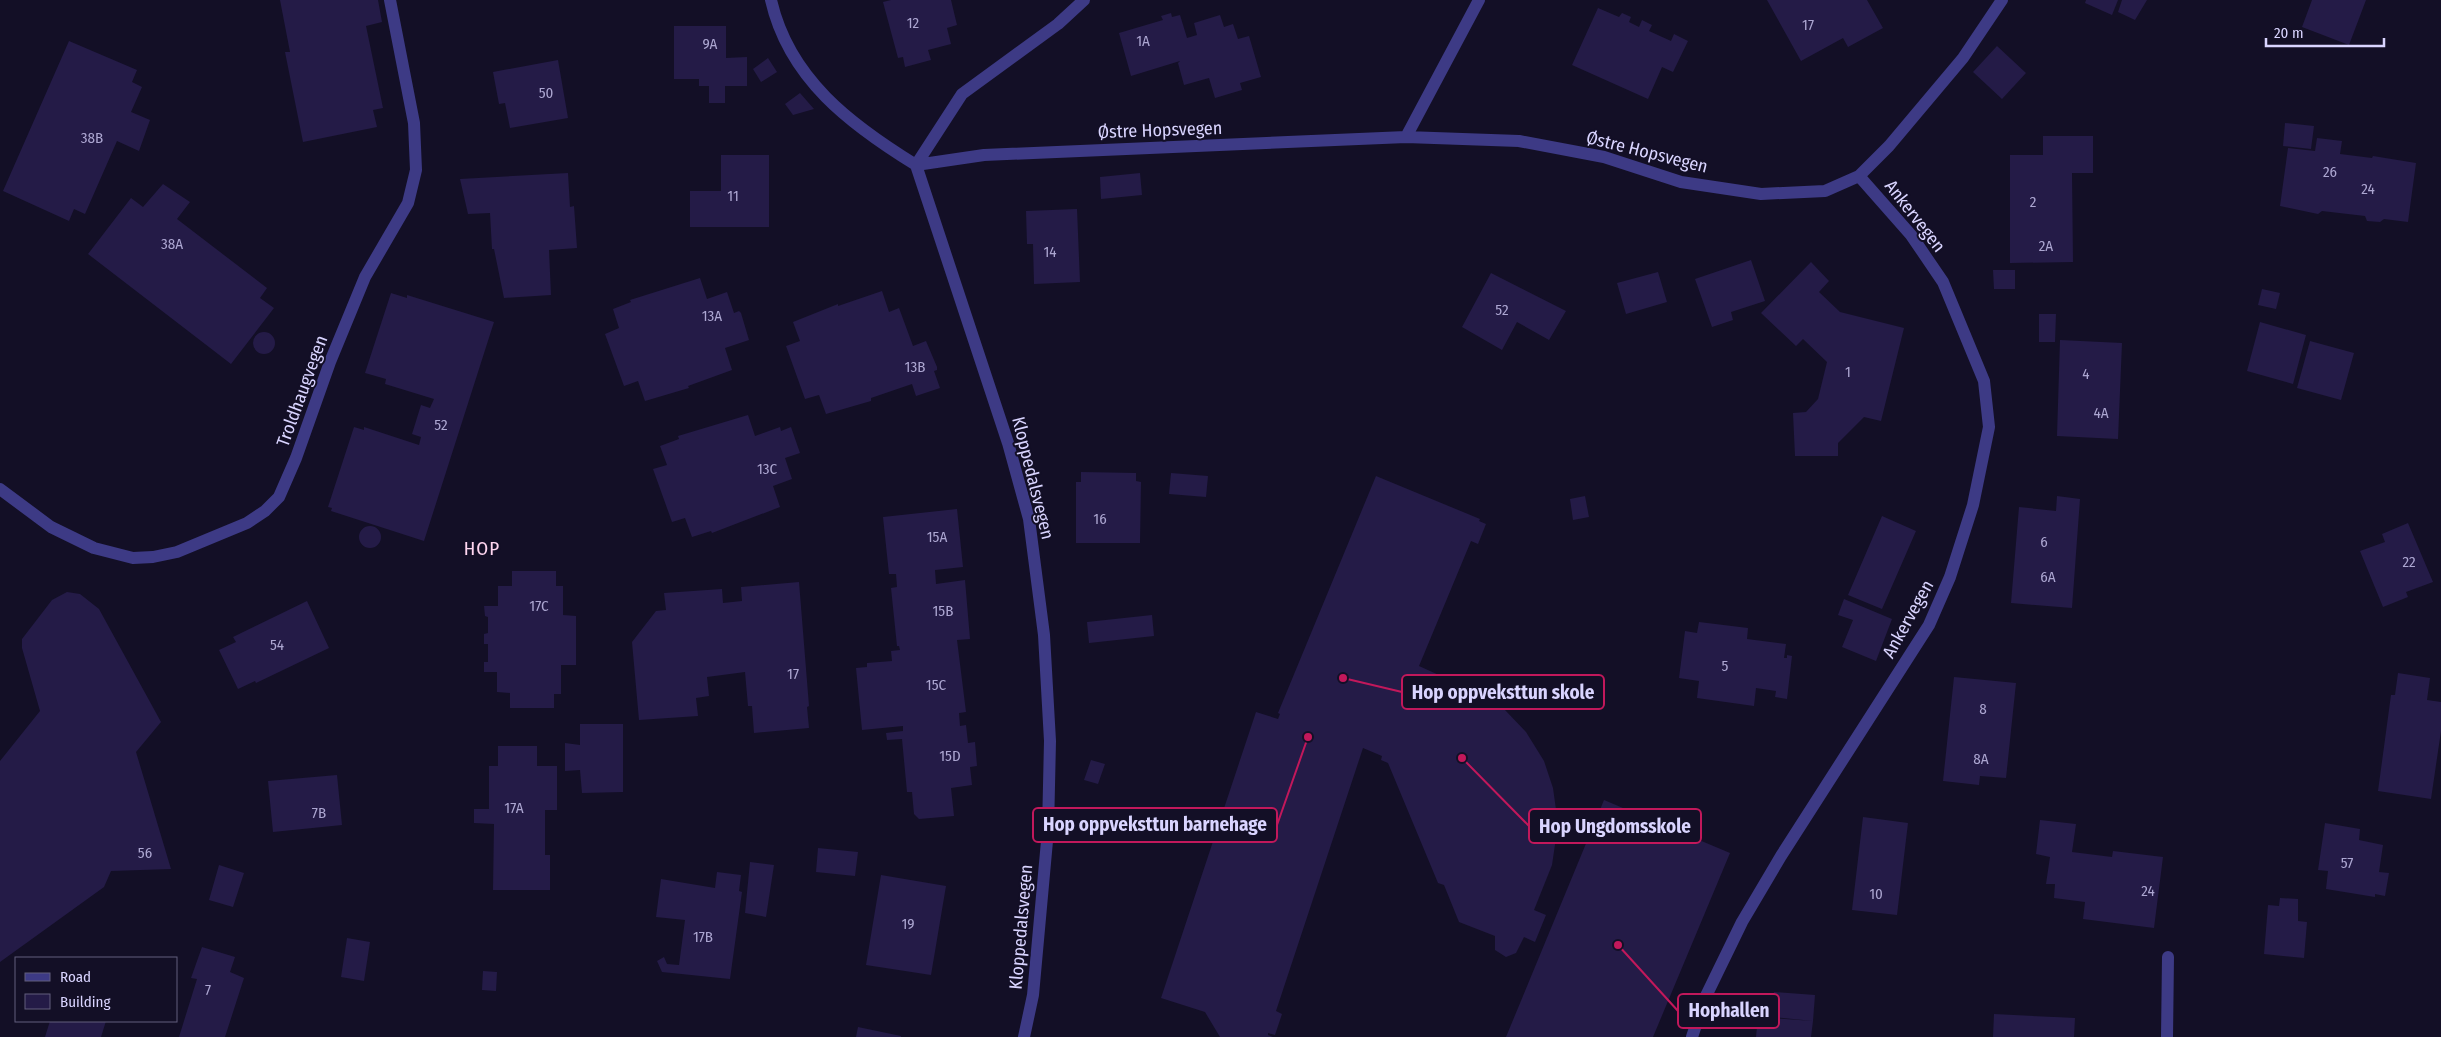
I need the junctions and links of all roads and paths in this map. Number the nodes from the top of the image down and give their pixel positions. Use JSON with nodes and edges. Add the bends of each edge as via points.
{"nodes":[{"id":1,"x":390,"y":0,"type":"edge"},
{"id":2,"x":771,"y":0,"type":"edge"},
{"id":3,"x":1084,"y":0,"type":"edge"},
{"id":4,"x":1479,"y":0,"type":"edge"},
{"id":5,"x":2002,"y":0,"type":"edge"},
{"id":6,"x":1406,"y":137,"type":"junction"},
{"id":7,"x":916,"y":165,"type":"junction"},
{"id":8,"x":1859,"y":176,"type":"junction"},
{"id":9,"x":0,"y":489,"type":"edge"},
{"id":10,"x":2168,"y":957,"type":"dead end"},
{"id":11,"x":1024,"y":1037,"type":"edge"},
{"id":12,"x":1692,"y":1037,"type":"edge"},
{"id":13,"x":2167,"y":1037,"type":"edge"}],
"edges":[{"from":1,"to":9,"type":"street","name":"Troldhaugvegen","via":[[414,123],[416,170],[408,204],[365,277],[278,497],[247,523],[177,552],[133,558],[94,548],[51,527]]},
{"from":2,"to":7,"type":"street","via":[[777,26],[799,67],[834,106],[880,143]]},
{"from":3,"to":7,"type":"street","via":[[1058,24],[962,94]]},
{"from":4,"to":6,"type":"street"},
{"from":5,"to":8,"type":"street","name":"Østre Hopsvegen","via":[[1963,58],[1889,146]]},
{"from":6,"to":7,"type":"street","name":"Østre Hopsvegen","via":[[984,156]]},
{"from":6,"to":8,"type":"street","name":"Østre Hopsvegen","via":[[1519,141],[1604,157],[1681,182],[1761,194],[1825,191]]},
{"from":7,"to":11,"type":"street","name":"Kloppedalsvegen","via":[[1008,443],[1029,519],[1044,635],[1050,741],[1048,830],[1033,995]]},
{"from":8,"to":12,"type":"street","name":"Ankervegen","via":[[1911,236],[1942,282],[1984,381],[1989,427],[1973,505],[1950,577],[1929,625],[1742,922],[1706,998]]},
{"from":10,"to":13,"type":"street"}]}
